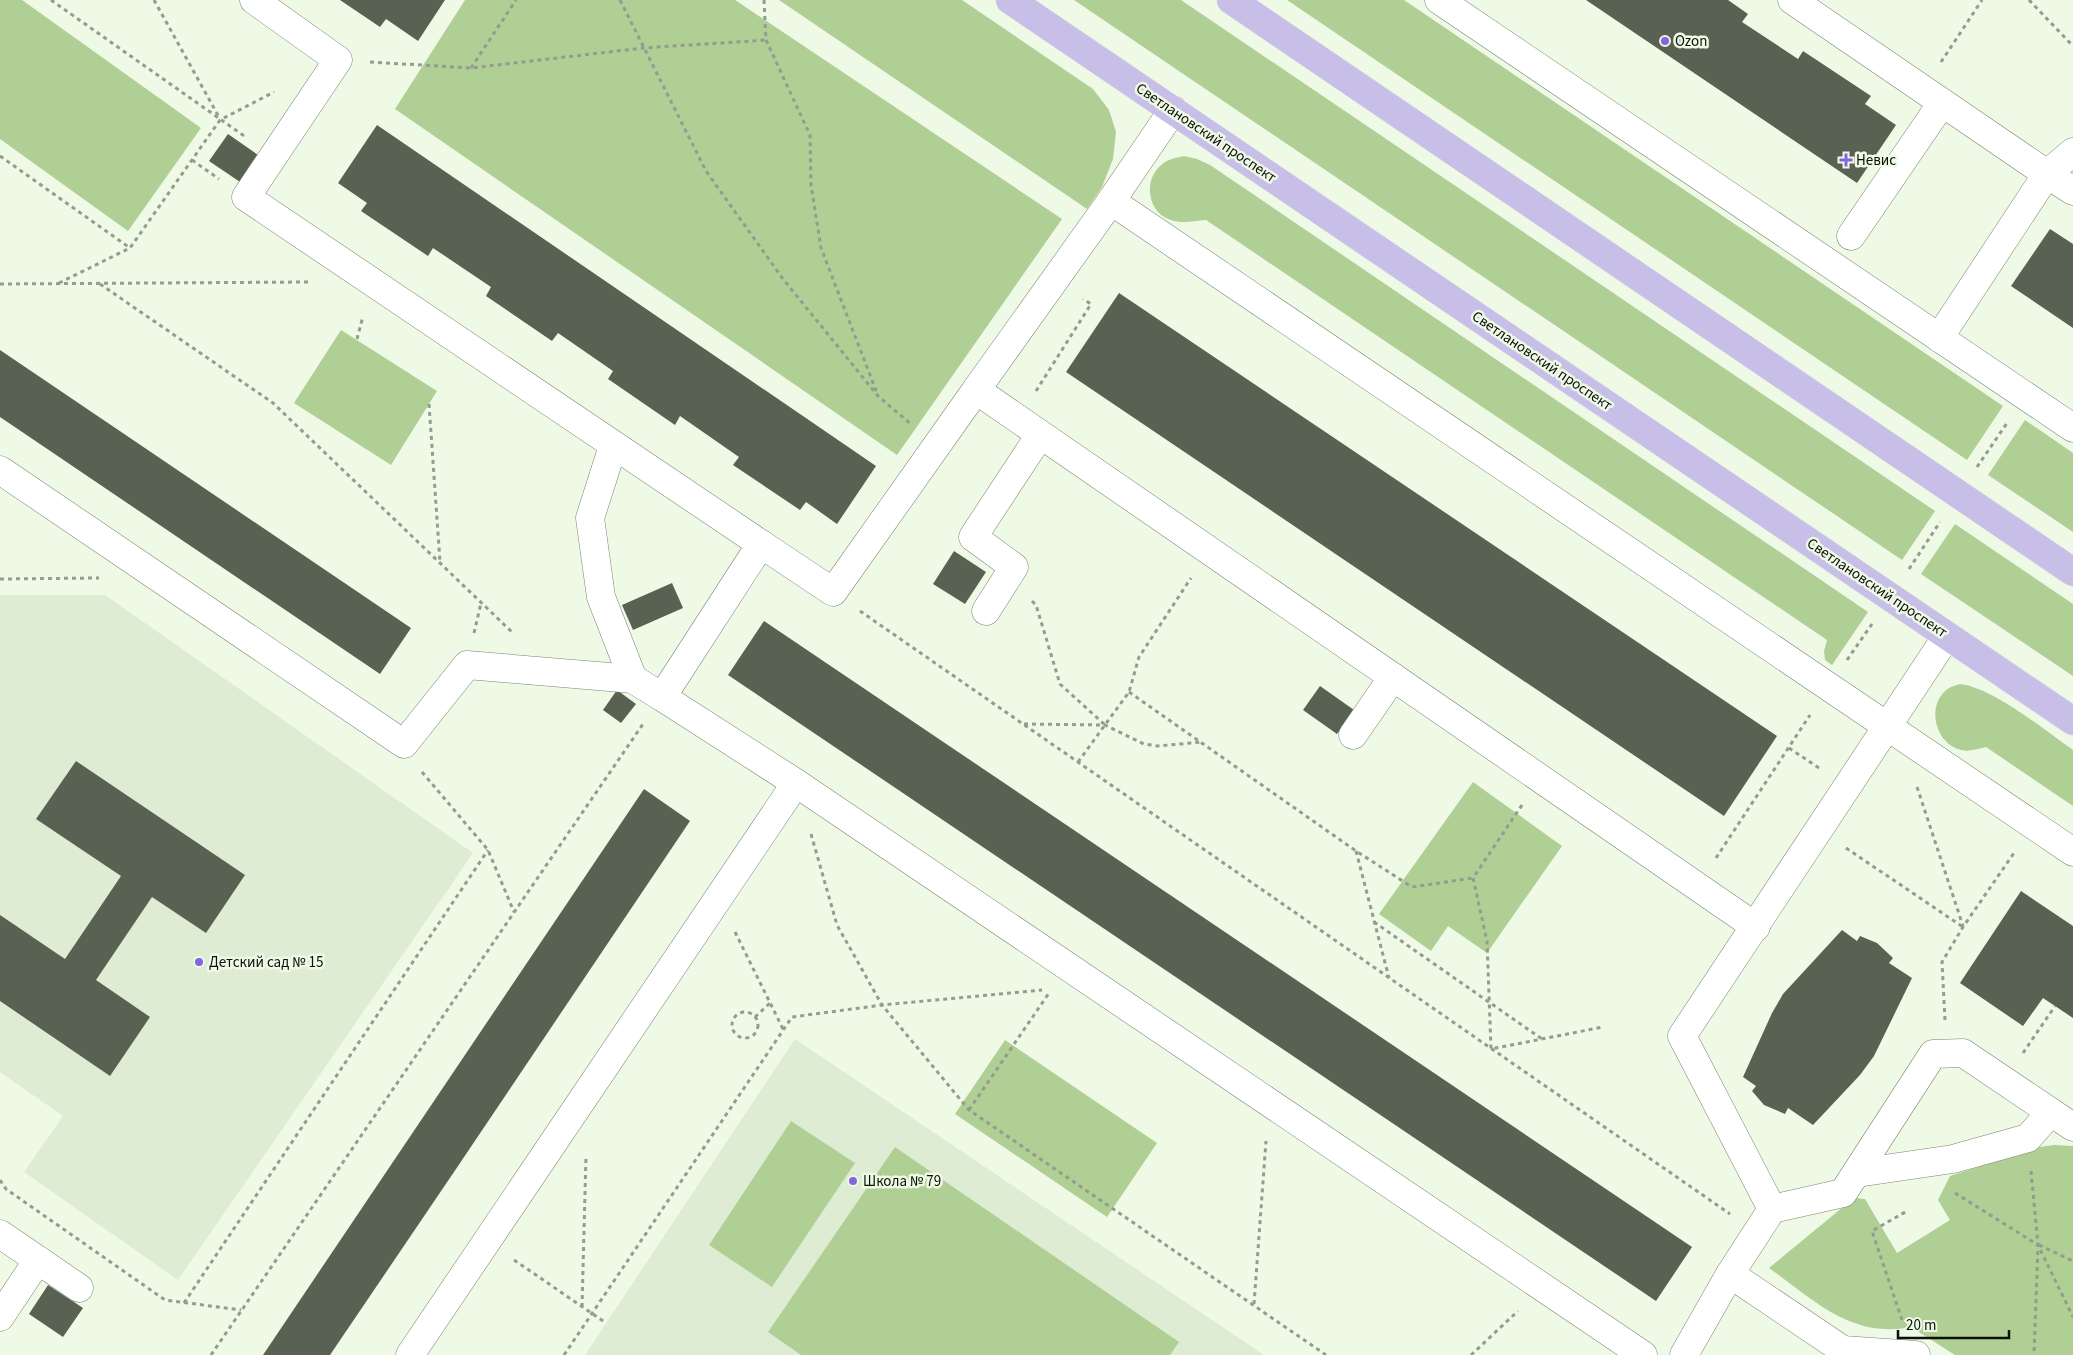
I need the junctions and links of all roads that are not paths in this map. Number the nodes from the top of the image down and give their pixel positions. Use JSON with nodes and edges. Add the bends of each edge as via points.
{"nodes":[{"id":1,"x":254,"y":0,"type":"edge"},
{"id":2,"x":1010,"y":0,"type":"edge"},
{"id":3,"x":1231,"y":0,"type":"edge"},
{"id":4,"x":1440,"y":0,"type":"edge"},
{"id":5,"x":1792,"y":0,"type":"edge"},
{"id":6,"x":1932,"y":96,"type":"junction"},
{"id":7,"x":1173,"y":110,"type":"junction"},
{"id":8,"x":2073,"y":152,"type":"edge"},
{"id":9,"x":2047,"y":174,"type":"junction"},
{"id":10,"x":2073,"y":192,"type":"edge"},
{"id":11,"x":1112,"y":201,"type":"junction"},
{"id":12,"x":1851,"y":236,"type":"dead end"},
{"id":13,"x":1939,"y":338,"type":"junction"},
{"id":14,"x":976,"y":390,"type":"junction"},
{"id":15,"x":2073,"y":428,"type":"edge"},
{"id":16,"x":1040,"y":435,"type":"junction"},
{"id":17,"x":613,"y":446,"type":"junction"},
{"id":18,"x":0,"y":470,"type":"edge"},
{"id":19,"x":761,"y":544,"type":"junction"},
{"id":20,"x":2073,"y":572,"type":"edge"},
{"id":21,"x":986,"y":610,"type":"dead end"},
{"id":22,"x":1947,"y":636,"type":"junction"},
{"id":23,"x":1393,"y":677,"type":"junction"},
{"id":24,"x":633,"y":679,"type":"junction"},
{"id":25,"x":662,"y":697,"type":"junction"},
{"id":26,"x":2073,"y":722,"type":"edge"},
{"id":27,"x":1887,"y":725,"type":"junction"},
{"id":28,"x":1353,"y":735,"type":"dead end"},
{"id":29,"x":796,"y":783,"type":"junction"},
{"id":30,"x":2073,"y":852,"type":"edge"},
{"id":31,"x":1756,"y":927,"type":"junction"},
{"id":32,"x":2050,"y":1113,"type":"junction"},
{"id":33,"x":2073,"y":1127,"type":"edge"},
{"id":34,"x":1857,"y":1173,"type":"junction"},
{"id":35,"x":1772,"y":1209,"type":"junction"},
{"id":36,"x":0,"y":1234,"type":"edge"},
{"id":37,"x":38,"y":1260,"type":"junction"},
{"id":38,"x":1730,"y":1274,"type":"junction"},
{"id":39,"x":80,"y":1288,"type":"dead end"},
{"id":40,"x":0,"y":1317,"type":"edge"},
{"id":41,"x":1915,"y":1354,"type":"edge"},
{"id":42,"x":410,"y":1355,"type":"edge"},
{"id":43,"x":1643,"y":1355,"type":"edge"},
{"id":44,"x":1684,"y":1355,"type":"edge"}],
"edges":[{"from":1,"to":17,"type":"street","via":[[338,60],[246,198]]},
{"from":2,"to":7,"type":"main road","name":"Светлановский проспект"},
{"from":3,"to":20,"type":"main road"},
{"from":4,"to":13,"type":"street"},
{"from":5,"to":6,"type":"street"},
{"from":6,"to":9,"type":"street"},
{"from":6,"to":12,"type":"street"},
{"from":7,"to":11,"type":"street"},
{"from":7,"to":22,"type":"main road","name":"Светлановский проспект"},
{"from":8,"to":9,"type":"street"},
{"from":9,"to":10,"type":"street"},
{"from":9,"to":13,"type":"street"},
{"from":11,"to":14,"type":"street"},
{"from":11,"to":27,"type":"street"},
{"from":13,"to":15,"type":"street"},
{"from":14,"to":16,"type":"street"},
{"from":14,"to":19,"type":"street","via":[[833,592]]},
{"from":16,"to":21,"type":"street","via":[[973,537],[1014,567]]},
{"from":16,"to":23,"type":"street"},
{"from":17,"to":19,"type":"street"},
{"from":17,"to":24,"type":"street","via":[[590,518],[601,597]]},
{"from":18,"to":24,"type":"street","via":[[404,744],[467,665]]},
{"from":19,"to":25,"type":"street"},
{"from":22,"to":26,"type":"main road","name":"Светлановский проспект"},
{"from":22,"to":27,"type":"street"},
{"from":23,"to":28,"type":"street"},
{"from":23,"to":31,"type":"street"},
{"from":24,"to":25,"type":"street"},
{"from":25,"to":29,"type":"street"},
{"from":27,"to":30,"type":"street"},
{"from":27,"to":31,"type":"street"},
{"from":29,"to":42,"type":"street"},
{"from":29,"to":43,"type":"street"},
{"from":31,"to":35,"type":"street","via":[[1682,1036]]},
{"from":32,"to":33,"type":"street"},
{"from":32,"to":34,"type":"street","via":[[2028,1138],[1953,1159]]},
{"from":32,"to":34,"type":"street","via":[[1963,1052],[1933,1054]]},
{"from":34,"to":35,"type":"street","via":[[1843,1193]]},
{"from":35,"to":38,"type":"street"},
{"from":36,"to":37,"type":"street"},
{"from":37,"to":39,"type":"street"},
{"from":37,"to":40,"type":"street"},
{"from":38,"to":41,"type":"street","via":[[1843,1350]]},
{"from":38,"to":44,"type":"street"}]}
